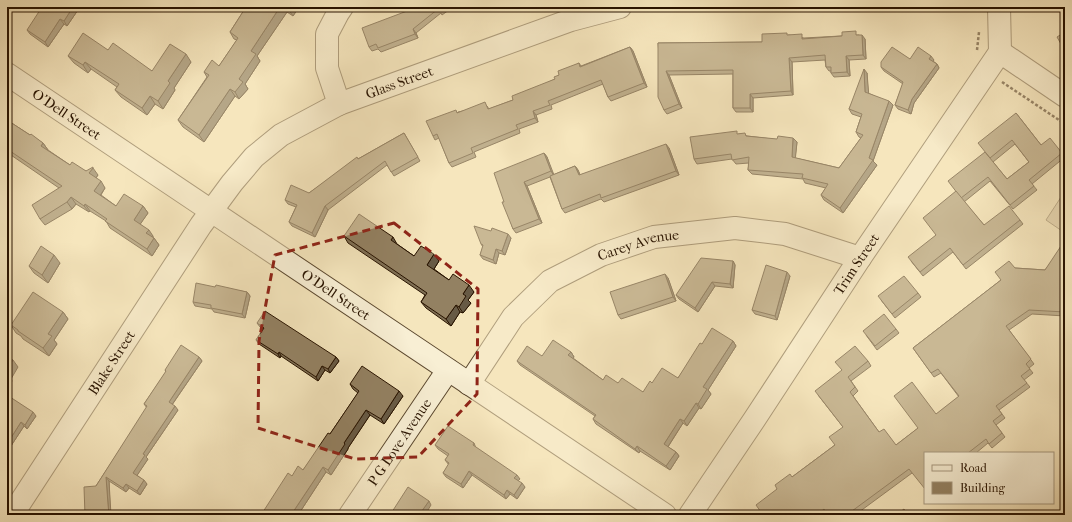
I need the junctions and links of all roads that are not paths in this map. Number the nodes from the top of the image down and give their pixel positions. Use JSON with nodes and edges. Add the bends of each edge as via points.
{"nodes":[{"id":1,"x":342,"y":7,"type":"edge"},
{"id":2,"x":620,"y":7,"type":"edge"},
{"id":3,"x":999,"y":7,"type":"edge"},
{"id":4,"x":1000,"y":52,"type":"junction"},
{"id":5,"x":7,"y":74,"type":"edge"},
{"id":6,"x":1065,"y":96,"type":"edge"},
{"id":7,"x":339,"y":104,"type":"junction"},
{"id":8,"x":211,"y":211,"type":"junction"},
{"id":9,"x":860,"y":258,"type":"junction"},
{"id":10,"x":448,"y":370,"type":"junction"},
{"id":11,"x":469,"y":384,"type":"junction"},
{"id":12,"x":12,"y":515,"type":"edge"},
{"id":13,"x":350,"y":515,"type":"edge"},
{"id":14,"x":665,"y":515,"type":"edge"},
{"id":15,"x":690,"y":515,"type":"edge"}],
"edges":[{"from":1,"to":7,"type":"street","via":[[327,34],[327,68]]},
{"from":2,"to":7,"type":"street","name":"Glass Street","via":[[571,20]]},
{"from":3,"to":4,"type":"street"},
{"from":4,"to":6,"type":"street"},
{"from":4,"to":9,"type":"street","name":"Trim Street"},
{"from":5,"to":8,"type":"street","name":"O'Dell Street"},
{"from":7,"to":8,"type":"street","name":"Glass Street","via":[[281,135],[254,157]]},
{"from":8,"to":10,"type":"street","name":"O'Dell Street"},
{"from":8,"to":12,"type":"street","name":"Blake Street"},
{"from":9,"to":11,"type":"street","name":"Carey Avenue","via":[[785,234],[735,228],[654,237],[601,255],[550,281],[513,317]]},
{"from":9,"to":15,"type":"street","name":"Trim Street"},
{"from":10,"to":11,"type":"street","name":"O'Dell Street"},
{"from":10,"to":13,"type":"street","name":"P G Love Avenue"},
{"from":11,"to":14,"type":"street","name":"O'Dell Street"}]}
